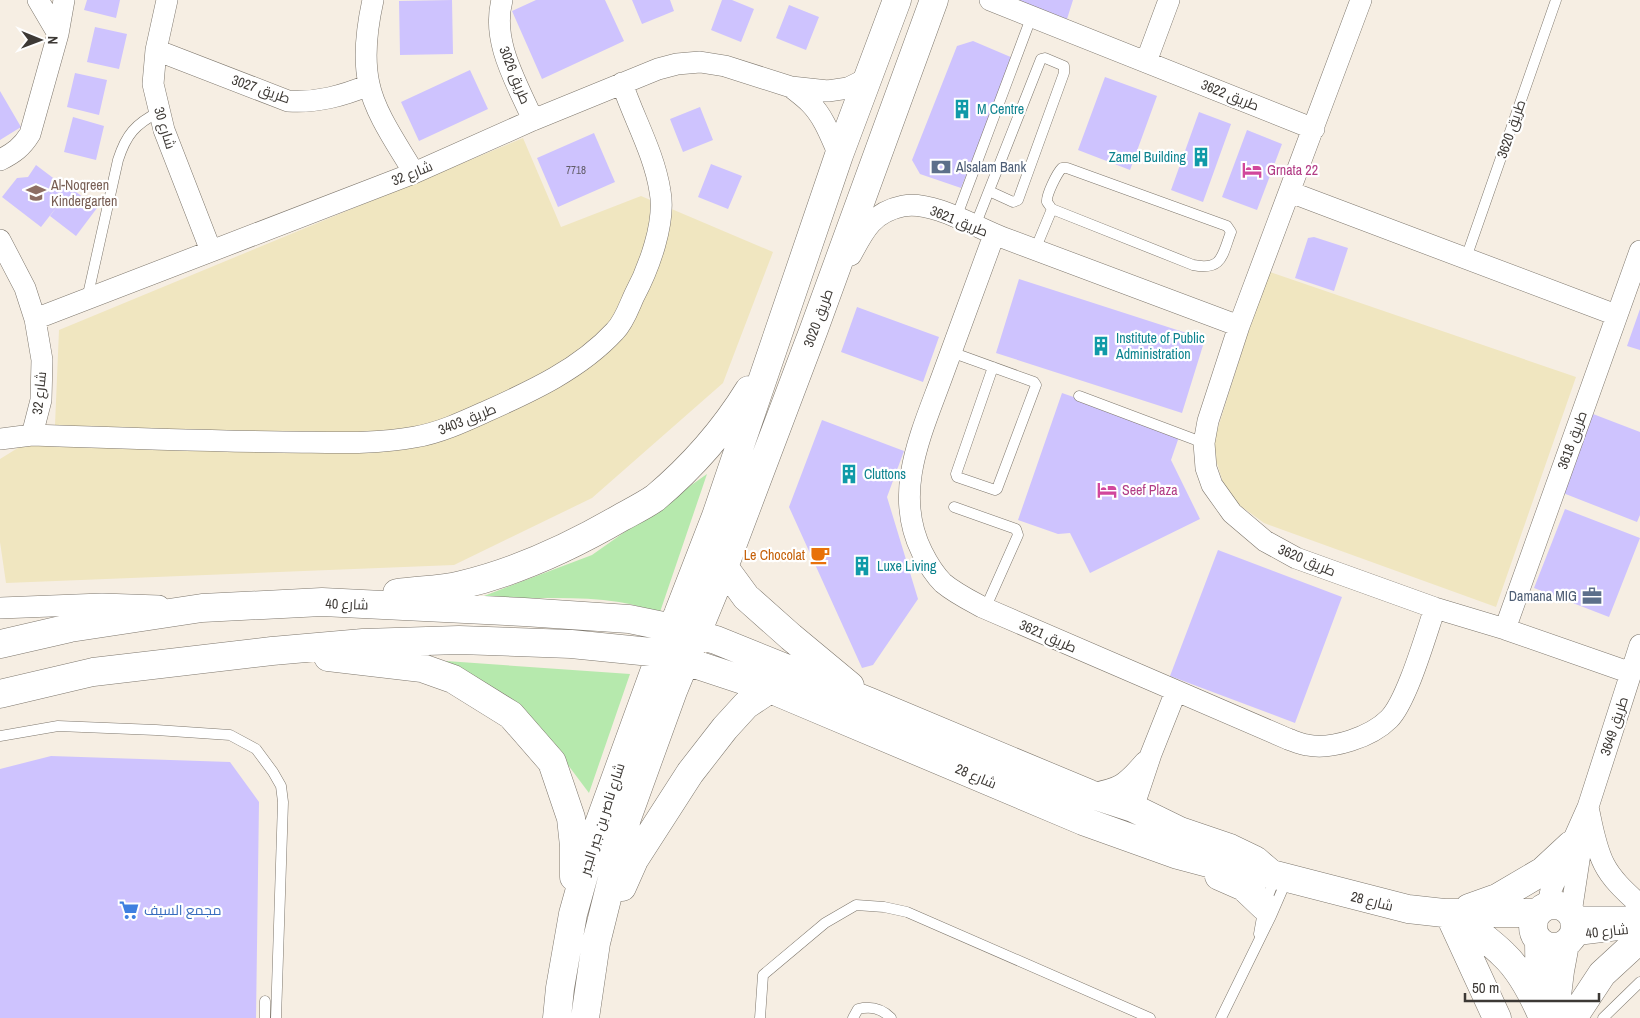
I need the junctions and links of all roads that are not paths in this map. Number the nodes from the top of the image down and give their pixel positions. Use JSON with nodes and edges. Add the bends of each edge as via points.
{"nodes":[{"id":1,"x":38,"y":0,"type":"edge"},
{"id":2,"x":64,"y":0,"type":"edge"},
{"id":3,"x":167,"y":0,"type":"edge"},
{"id":4,"x":373,"y":0,"type":"edge"},
{"id":5,"x":502,"y":0,"type":"edge"},
{"id":6,"x":897,"y":0,"type":"edge"},
{"id":7,"x":934,"y":0,"type":"edge"},
{"id":8,"x":990,"y":0,"type":"edge"},
{"id":9,"x":1169,"y":0,"type":"edge"},
{"id":10,"x":1361,"y":0,"type":"edge"},
{"id":11,"x":1556,"y":0,"type":"edge"},
{"id":12,"x":1031,"y":18,"type":"junction"},
{"id":13,"x":58,"y":34,"type":"junction"},
{"id":14,"x":156,"y":50,"type":"junction"},
{"id":15,"x":1146,"y":62,"type":"junction"},
{"id":16,"x":868,"y":78,"type":"junction"},
{"id":17,"x":622,"y":83,"type":"junction"},
{"id":18,"x":369,"y":85,"type":"junction"},
{"id":19,"x":791,"y":87,"type":"junction"},
{"id":20,"x":159,"y":112,"type":"junction"},
{"id":21,"x":533,"y":120,"type":"junction"},
{"id":22,"x":1314,"y":129,"type":"junction"},
{"id":23,"x":839,"y":155,"type":"junction"},
{"id":24,"x":0,"y":160,"type":"edge"},
{"id":25,"x":414,"y":173,"type":"junction"},
{"id":26,"x":989,"y":191,"type":"junction"},
{"id":27,"x":1290,"y":192,"type":"junction"},
{"id":28,"x":1052,"y":209,"type":"junction"},
{"id":29,"x":965,"y":222,"type":"junction"},
{"id":30,"x":994,"y":234,"type":"junction"},
{"id":31,"x":0,"y":240,"type":"edge"},
{"id":32,"x":1035,"y":250,"type":"junction"},
{"id":33,"x":212,"y":251,"type":"junction"},
{"id":34,"x":1640,"y":251,"type":"edge"},
{"id":35,"x":1466,"y":258,"type":"junction"},
{"id":36,"x":87,"y":300,"type":"junction"},
{"id":37,"x":1616,"y":315,"type":"junction"},
{"id":38,"x":35,"y":319,"type":"junction"},
{"id":39,"x":1239,"y":326,"type":"junction"},
{"id":40,"x":814,"y":329,"type":"junction"},
{"id":41,"x":951,"y":352,"type":"junction"},
{"id":42,"x":771,"y":354,"type":"junction"},
{"id":43,"x":993,"y":367,"type":"junction"},
{"id":44,"x":1079,"y":396,"type":"dead end"},
{"id":45,"x":32,"y":435,"type":"junction"},
{"id":46,"x":0,"y":439,"type":"edge"},
{"id":47,"x":1204,"y":443,"type":"junction"},
{"id":48,"x":954,"y":507,"type":"dead end"},
{"id":49,"x":724,"y":568,"type":"junction"},
{"id":50,"x":322,"y":602,"type":"junction"},
{"id":51,"x":0,"y":608,"type":"edge"},
{"id":52,"x":202,"y":608,"type":"junction"},
{"id":53,"x":985,"y":608,"type":"junction"},
{"id":54,"x":1435,"y":608,"type":"junction"},
{"id":55,"x":1505,"y":629,"type":"junction"},
{"id":56,"x":684,"y":631,"type":"junction"},
{"id":57,"x":0,"y":644,"type":"edge"},
{"id":58,"x":1640,"y":645,"type":"edge"},
{"id":59,"x":272,"y":651,"type":"junction"},
{"id":60,"x":673,"y":657,"type":"junction"},
{"id":61,"x":1631,"y":672,"type":"junction"},
{"id":62,"x":770,"y":690,"type":"junction"},
{"id":63,"x":1176,"y":692,"type":"junction"},
{"id":64,"x":0,"y":694,"type":"edge"},
{"id":65,"x":870,"y":702,"type":"junction"},
{"id":66,"x":0,"y":736,"type":"edge"},
{"id":67,"x":1151,"y":754,"type":"junction"},
{"id":68,"x":1090,"y":794,"type":"junction"},
{"id":69,"x":1588,"y":807,"type":"junction"},
{"id":70,"x":1133,"y":808,"type":"junction"},
{"id":71,"x":1083,"y":821,"type":"junction"},
{"id":72,"x":1571,"y":845,"type":"junction"},
{"id":73,"x":1178,"y":855,"type":"junction"},
{"id":74,"x":1278,"y":876,"type":"junction"},
{"id":75,"x":1640,"y":905,"type":"edge"},
{"id":76,"x":1264,"y":906,"type":"junction"},
{"id":77,"x":573,"y":914,"type":"junction"},
{"id":78,"x":1452,"y":915,"type":"junction"},
{"id":79,"x":1640,"y":918,"type":"edge"},
{"id":80,"x":1555,"y":925,"type":"junction"},
{"id":81,"x":1640,"y":927,"type":"edge"},
{"id":82,"x":1640,"y":939,"type":"edge"},
{"id":83,"x":596,"y":943,"type":"junction"},
{"id":84,"x":1257,"y":944,"type":"junction"},
{"id":85,"x":1640,"y":982,"type":"edge"},
{"id":86,"x":265,"y":1001,"type":"dead end"},
{"id":87,"x":1545,"y":1016,"type":"edge"},
{"id":88,"x":265,"y":1018,"type":"edge"},
{"id":89,"x":276,"y":1018,"type":"edge"},
{"id":90,"x":557,"y":1018,"type":"edge"},
{"id":91,"x":585,"y":1018,"type":"edge"},
{"id":92,"x":760,"y":1018,"type":"edge"},
{"id":93,"x":853,"y":1018,"type":"edge"},
{"id":94,"x":891,"y":1018,"type":"edge"},
{"id":95,"x":1150,"y":1018,"type":"edge"},
{"id":96,"x":1221,"y":1018,"type":"edge"},
{"id":97,"x":1497,"y":1018,"type":"edge"},
{"id":98,"x":1572,"y":1018,"type":"edge"},
{"id":99,"x":1603,"y":1018,"type":"edge"}],
"edges":[{"from":1,"to":13,"type":"street"},
{"from":2,"to":13,"type":"street"},
{"from":3,"to":14,"type":"street","name":"شارع 30"},
{"from":4,"to":18,"type":"street","via":[[367,35]]},
{"from":5,"to":21,"type":"street","name":"طريق 3026","via":[[499,25],[502,48]]},
{"from":6,"to":16,"type":"street"},
{"from":7,"to":40,"type":"street","name":"طريق 3020"},
{"from":8,"to":12,"type":"street","name":"طريق 3622"},
{"from":9,"to":15,"type":"street"},
{"from":10,"to":22,"type":"street","name":"طريق 3620"},
{"from":11,"to":35,"type":"lane","name":"طريق 3620"},
{"from":12,"to":15,"type":"street","name":"طريق 3622"},
{"from":12,"to":29,"type":"lane"},
{"from":13,"to":24,"type":"street","via":[[30,134],[14,153]]},
{"from":14,"to":18,"type":"street","name":"طريق 3027","via":[[288,101],[325,100]]},
{"from":14,"to":20,"type":"street","name":"شارع 30","via":[[153,84]]},
{"from":15,"to":22,"type":"street","name":"طريق 3622"},
{"from":16,"to":19,"type":"street","via":[[838,90]]},
{"from":16,"to":23,"type":"street"},
{"from":17,"to":19,"type":"street","name":"شارع 32","via":[[658,69],[700,62],[725,66]]},
{"from":17,"to":21,"type":"street","name":"شارع 32"},
{"from":17,"to":45,"type":"street","name":"طريق 3403","via":[[649,150],[661,192],[659,234],[639,286],[617,330],[560,376],[456,425],[417,437],[378,442]]},
{"from":18,"to":25,"type":"street","via":[[378,111]]},
{"from":19,"to":23,"type":"street","via":[[817,111]]},
{"from":20,"to":33,"type":"street","name":"شارع 30"},
{"from":20,"to":36,"type":"lane","via":[[144,119],[123,144]]},
{"from":21,"to":25,"type":"street","name":"شارع 32"},
{"from":22,"to":27,"type":"street","name":"طريق 3620"},
{"from":23,"to":42,"type":"street"},
{"from":25,"to":33,"type":"street","name":"شارع 32"},
{"from":26,"to":26,"type":"lane","via":[[1041,58],[1064,66],[1018,200],[1013,202]]},
{"from":26,"to":29,"type":"lane"},
{"from":27,"to":35,"type":"street"},
{"from":27,"to":39,"type":"street","name":"طريق 3620"},
{"from":28,"to":28,"type":"lane","via":[[1193,265],[1211,267],[1219,262],[1231,232],[1227,226],[1067,168],[1058,172],[1048,197],[1047,202]]},
{"from":28,"to":32,"type":"lane"},
{"from":29,"to":30,"type":"street","name":"طريق 3621"},
{"from":29,"to":40,"type":"street","name":"طريق 3621","via":[[928,208],[905,205],[884,211],[867,225]]},
{"from":30,"to":32,"type":"street","name":"طريق 3621"},
{"from":30,"to":41,"type":"street","name":"طريق 3621"},
{"from":31,"to":38,"type":"street","name":"شارع 32"},
{"from":32,"to":39,"type":"street","name":"طريق 3621"},
{"from":33,"to":36,"type":"street","name":"شارع 32"},
{"from":34,"to":37,"type":"street","name":"طريق 3618"},
{"from":35,"to":37,"type":"street"},
{"from":36,"to":38,"type":"street","name":"شارع 32"},
{"from":37,"to":55,"type":"street","name":"طريق 3618"},
{"from":38,"to":45,"type":"street","name":"شارع 32","via":[[42,360],[41,400]]},
{"from":39,"to":47,"type":"street","name":"طريق 3620"},
{"from":40,"to":49,"type":"street","name":"طريق 3020"},
{"from":41,"to":43,"type":"lane"},
{"from":41,"to":53,"type":"street","name":"طريق 3621","via":[[920,438],[910,474],[908,506],[914,536],[925,559],[942,582]]},
{"from":42,"to":50,"type":"street","via":[[733,415],[698,459],[653,499],[603,529],[557,551],[461,585]]},
{"from":42,"to":56,"type":"street","via":[[716,516]]},
{"from":43,"to":43,"type":"lane","via":[[1036,385],[995,490],[956,474]]},
{"from":44,"to":47,"type":"lane"},
{"from":45,"to":46,"type":"street"},
{"from":47,"to":54,"type":"street","name":"طريق 3620","via":[[1206,468],[1212,485],[1232,513],[1265,541],[1296,558]]},
{"from":48,"to":53,"type":"lane","via":[[1016,530],[1018,535]]},
{"from":49,"to":56,"type":"street","name":"طريق 3020"},
{"from":49,"to":65,"type":"street","via":[[746,597]]},
{"from":50,"to":52,"type":"street","name":"شارع 40"},
{"from":50,"to":56,"type":"street","name":"شارع 40","via":[[629,619]]},
{"from":51,"to":52,"type":"street","via":[[102,604]]},
{"from":52,"to":57,"type":"street","name":"شارع 40","via":[[70,628]]},
{"from":53,"to":63,"type":"street","name":"طريق 3621"},
{"from":54,"to":55,"type":"street","name":"طريق 3620"},
{"from":54,"to":63,"type":"street","name":"طريق 3621","via":[[1403,698],[1390,718],[1353,740],[1331,745],[1308,745]]},
{"from":55,"to":61,"type":"street","name":"طريق 3620"},
{"from":56,"to":60,"type":"street","name":"شارع ناصر بن جبر الجبر"},
{"from":56,"to":65,"type":"street","name":"شارع 28","via":[[716,640]]},
{"from":58,"to":61,"type":"street","name":"طريق 3649"},
{"from":59,"to":60,"type":"street","via":[[363,643],[459,640],[571,644]]},
{"from":59,"to":64,"type":"street","via":[[92,672]]},
{"from":59,"to":77,"type":"street","via":[[422,668],[453,679],[511,715],[552,762],[571,818]]},
{"from":60,"to":62,"type":"street","name":"شارع 28"},
{"from":60,"to":77,"type":"street","name":"شارع ناصر بن جبر الجبر","via":[[596,832]]},
{"from":60,"to":83,"type":"street","name":"شارع ناصر بن جبر الجبر","via":[[673,691],[627,818]]},
{"from":61,"to":69,"type":"street","name":"طريق 3649"},
{"from":62,"to":71,"type":"street","name":"شارع 28"},
{"from":62,"to":83,"type":"street","via":[[746,705],[690,773],[634,860]]},
{"from":63,"to":67,"type":"street"},
{"from":65,"to":68,"type":"street","name":"شارع 28"},
{"from":66,"to":89,"type":"lane","via":[[58,726],[156,730],[230,735],[256,749],[281,786],[283,802]]},
{"from":67,"to":68,"type":"street","via":[[1122,785]]},
{"from":67,"to":70,"type":"street"},
{"from":68,"to":70,"type":"street","name":"شارع 28"},
{"from":69,"to":72,"type":"street","name":"طريق 3649"},
{"from":69,"to":75,"type":"street","via":[[1604,864]]},
{"from":69,"to":80,"type":"street","name":"طريق 3649"},
{"from":70,"to":71,"type":"street","via":[[1109,817]]},
{"from":70,"to":74,"type":"street","name":"شارع 28","via":[[1243,854]]},
{"from":71,"to":73,"type":"street","name":"شارع 28"},
{"from":72,"to":78,"type":"street","via":[[1543,871],[1497,898]]},
{"from":72,"to":80,"type":"street","name":"طريق 3649","via":[[1551,890]]},
{"from":73,"to":74,"type":"street","name":"شارع 28","via":[[1242,872]]},
{"from":73,"to":76,"type":"street","via":[[1244,887]]},
{"from":74,"to":76,"type":"lane"},
{"from":74,"to":78,"type":"street","name":"شارع 28","via":[[1408,909]]},
{"from":74,"to":84,"type":"lane","via":[[1271,916]]},
{"from":76,"to":84,"type":"lane"},
{"from":77,"to":90,"type":"street","name":"شارع ناصر بن جبر الجبر"},
{"from":78,"to":80,"type":"street","name":"شارع 28"},
{"from":78,"to":87,"type":"street","via":[[1505,955]]},
{"from":78,"to":97,"type":"street"},
{"from":79,"to":80,"type":"street","name":"شارع 40"},
{"from":80,"to":81,"type":"street","name":"شارع 40"},
{"from":80,"to":87,"type":"street"},
{"from":82,"to":98,"type":"street","via":[[1602,974]]},
{"from":83,"to":91,"type":"street","name":"شارع ناصر بن جبر الجبر"},
{"from":84,"to":96,"type":"lane"},
{"from":85,"to":99,"type":"lane"},
{"from":86,"to":88,"type":"lane"},
{"from":92,"to":95,"type":"lane","via":[[763,975],[824,923],[856,905],[907,912]]},
{"from":93,"to":94,"type":"lane","via":[[858,1010],[867,1007],[882,1010]]}]}
